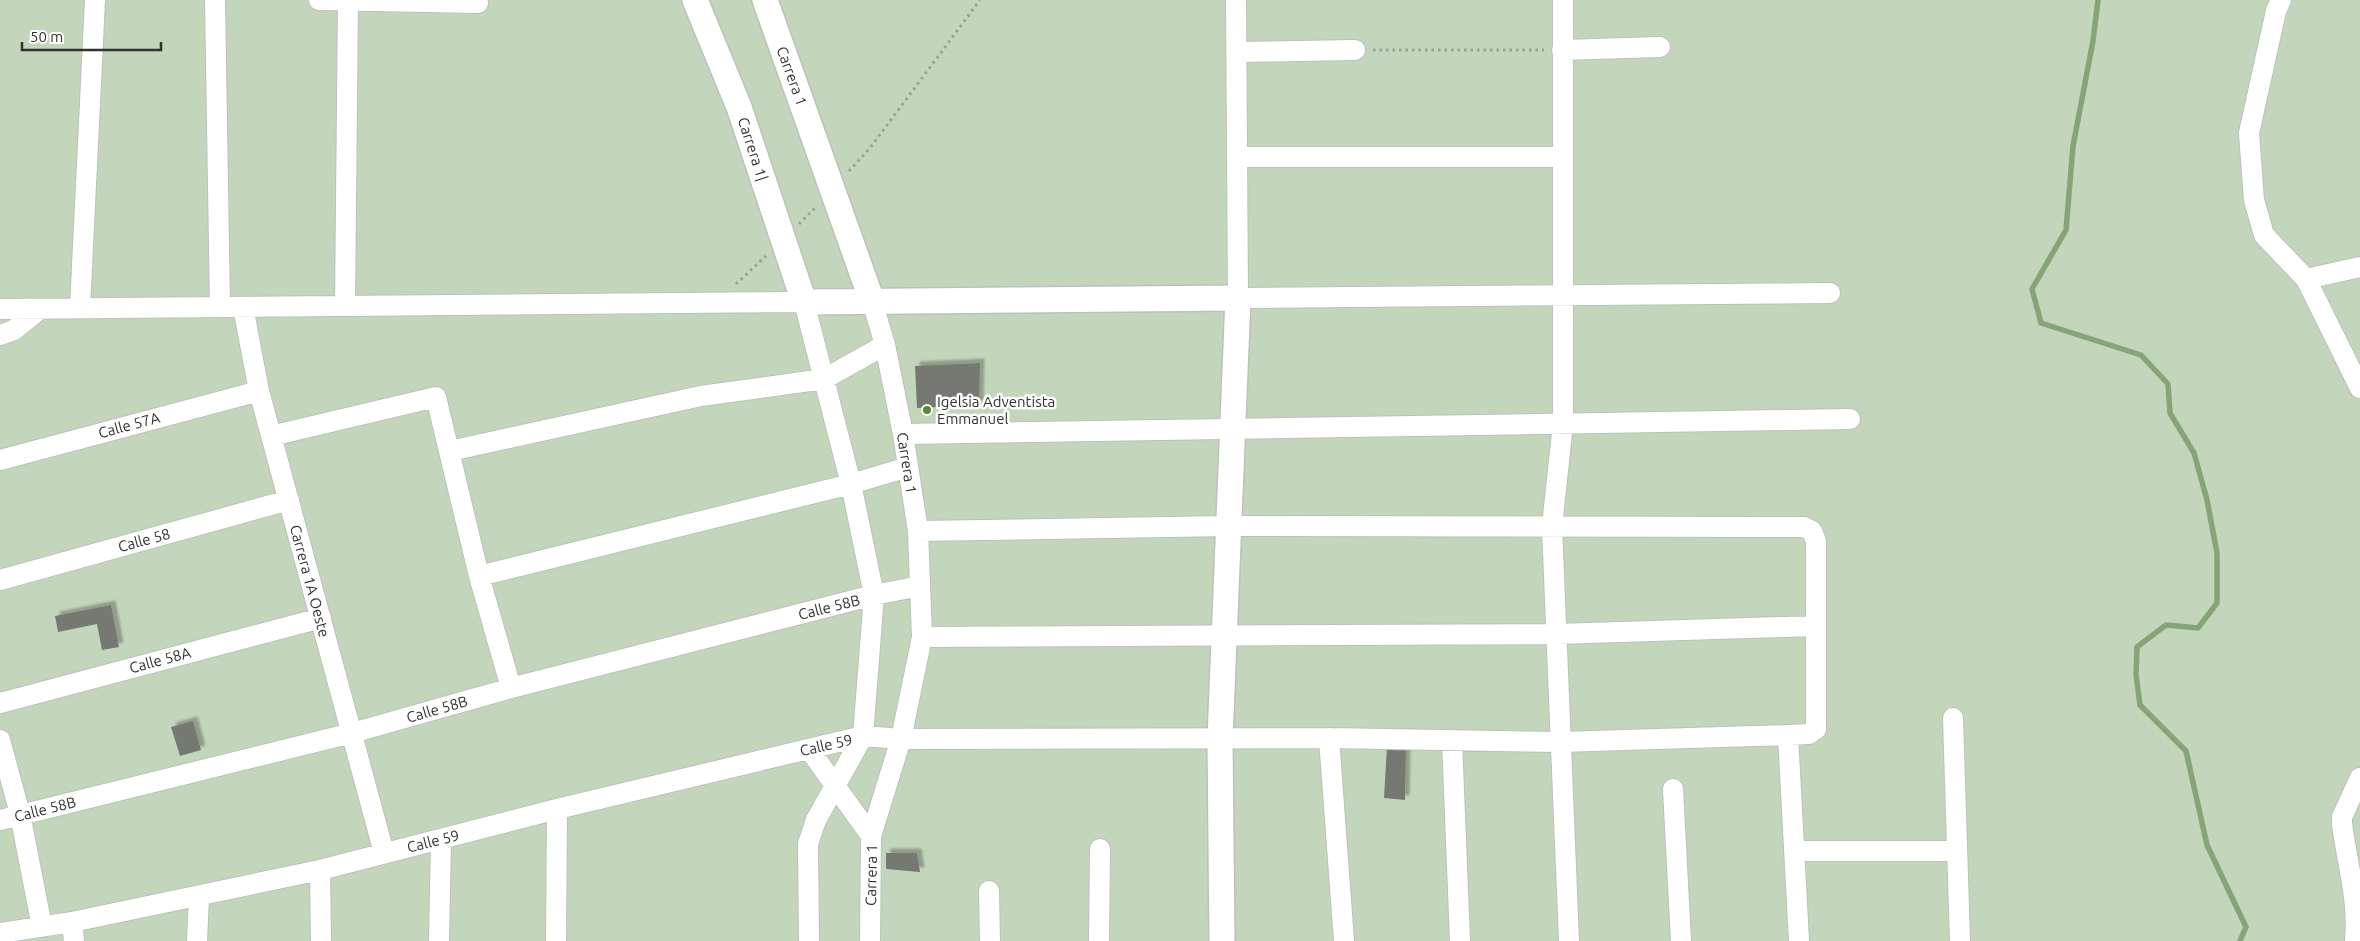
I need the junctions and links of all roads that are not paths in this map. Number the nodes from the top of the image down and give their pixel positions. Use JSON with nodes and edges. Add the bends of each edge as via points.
{"nodes":[{"id":1,"x":95,"y":0,"type":"edge"},
{"id":2,"x":215,"y":0,"type":"edge"},
{"id":3,"x":319,"y":0,"type":"edge"},
{"id":4,"x":695,"y":0,"type":"edge"},
{"id":5,"x":765,"y":0,"type":"edge"},
{"id":6,"x":1236,"y":0,"type":"edge"},
{"id":7,"x":1563,"y":0,"type":"edge"},
{"id":8,"x":2281,"y":0,"type":"edge"},
{"id":9,"x":348,"y":1,"type":"edge"},
{"id":10,"x":478,"y":4,"type":"dead end"},
{"id":11,"x":1660,"y":47,"type":"dead end"},
{"id":12,"x":1355,"y":50,"type":"road end"},
{"id":13,"x":1562,"y":50,"type":"junction"},
{"id":14,"x":1236,"y":52,"type":"junction"},
{"id":15,"x":1237,"y":157,"type":"junction"},
{"id":16,"x":1562,"y":157,"type":"junction"},
{"id":17,"x":2360,"y":267,"type":"edge"},
{"id":18,"x":2306,"y":279,"type":"junction"},
{"id":19,"x":1830,"y":293,"type":"dead end"},
{"id":20,"x":1561,"y":295,"type":"junction"},
{"id":21,"x":1238,"y":298,"type":"junction"},
{"id":22,"x":804,"y":302,"type":"junction"},
{"id":23,"x":872,"y":302,"type":"junction"},
{"id":24,"x":345,"y":306,"type":"junction"},
{"id":25,"x":220,"y":307,"type":"junction"},
{"id":26,"x":243,"y":307,"type":"junction"},
{"id":27,"x":80,"y":308,"type":"junction"},
{"id":28,"x":0,"y":309,"type":"edge"},
{"id":29,"x":40,"y":309,"type":"junction"},
{"id":30,"x":0,"y":335,"type":"edge"},
{"id":31,"x":885,"y":345,"type":"junction"},
{"id":32,"x":824,"y":379,"type":"junction"},
{"id":33,"x":2360,"y":388,"type":"edge"},
{"id":34,"x":259,"y":391,"type":"junction"},
{"id":35,"x":1850,"y":419,"type":"dead end"},
{"id":36,"x":1563,"y":424,"type":"junction"},
{"id":37,"x":1233,"y":429,"type":"junction"},
{"id":38,"x":903,"y":434,"type":"junction"},
{"id":39,"x":271,"y":436,"type":"junction"},
{"id":40,"x":450,"y":451,"type":"junction"},
{"id":41,"x":0,"y":460,"type":"edge"},
{"id":42,"x":908,"y":468,"type":"junction"},
{"id":43,"x":851,"y":484,"type":"junction"},
{"id":44,"x":289,"y":500,"type":"junction"},
{"id":45,"x":1228,"y":526,"type":"junction"},
{"id":46,"x":1552,"y":526,"type":"junction"},
{"id":47,"x":918,"y":531,"type":"junction"},
{"id":48,"x":479,"y":576,"type":"junction"},
{"id":49,"x":0,"y":580,"type":"edge"},
{"id":50,"x":920,"y":586,"type":"junction"},
{"id":51,"x":874,"y":595,"type":"junction"},
{"id":52,"x":321,"y":618,"type":"junction"},
{"id":53,"x":1815,"y":626,"type":"junction"},
{"id":54,"x":1224,"y":634,"type":"junction"},
{"id":55,"x":1556,"y":634,"type":"junction"},
{"id":56,"x":922,"y":637,"type":"junction"},
{"id":57,"x":511,"y":688,"type":"junction"},
{"id":58,"x":0,"y":703,"type":"edge"},
{"id":59,"x":1953,"y":718,"type":"dead end"},
{"id":60,"x":352,"y":733,"type":"junction"},
{"id":61,"x":1788,"y":735,"type":"junction"},
{"id":62,"x":863,"y":736,"type":"junction"},
{"id":63,"x":1329,"y":738,"type":"junction"},
{"id":64,"x":901,"y":739,"type":"junction"},
{"id":65,"x":1220,"y":739,"type":"junction"},
{"id":66,"x":0,"y":740,"type":"edge"},
{"id":67,"x":1452,"y":740,"type":"junction"},
{"id":68,"x":1559,"y":742,"type":"junction"},
{"id":69,"x":810,"y":749,"type":"junction"},
{"id":70,"x":2360,"y":778,"type":"edge"},
{"id":71,"x":836,"y":785,"type":"junction"},
{"id":72,"x":1673,"y":789,"type":"dead end"},
{"id":73,"x":557,"y":809,"type":"junction"},
{"id":74,"x":20,"y":814,"type":"junction"},
{"id":75,"x":0,"y":820,"type":"edge"},
{"id":76,"x":872,"y":836,"type":"junction"},
{"id":77,"x":441,"y":839,"type":"junction"},
{"id":78,"x":1100,"y":849,"type":"dead end"},
{"id":79,"x":1794,"y":851,"type":"junction"},
{"id":80,"x":1957,"y":851,"type":"junction"},
{"id":81,"x":384,"y":853,"type":"junction"},
{"id":82,"x":320,"y":870,"type":"junction"},
{"id":83,"x":2357,"y":885,"type":"edge"},
{"id":84,"x":989,"y":891,"type":"dead end"},
{"id":85,"x":199,"y":896,"type":"junction"},
{"id":86,"x":42,"y":927,"type":"junction"},
{"id":87,"x":73,"y":932,"type":"edge"},
{"id":88,"x":0,"y":933,"type":"edge"},
{"id":89,"x":197,"y":941,"type":"edge"},
{"id":90,"x":321,"y":941,"type":"edge"},
{"id":91,"x":438,"y":941,"type":"edge"},
{"id":92,"x":556,"y":941,"type":"edge"},
{"id":93,"x":809,"y":941,"type":"edge"},
{"id":94,"x":870,"y":941,"type":"edge"},
{"id":95,"x":990,"y":941,"type":"edge"},
{"id":96,"x":1099,"y":941,"type":"edge"},
{"id":97,"x":1222,"y":941,"type":"edge"},
{"id":98,"x":1344,"y":941,"type":"edge"},
{"id":99,"x":1460,"y":941,"type":"edge"},
{"id":100,"x":1569,"y":941,"type":"edge"},
{"id":101,"x":1681,"y":941,"type":"edge"},
{"id":102,"x":1799,"y":941,"type":"edge"},
{"id":103,"x":1960,"y":941,"type":"edge"},
{"id":104,"x":2355,"y":941,"type":"edge"}],
"edges":[{"from":1,"to":27,"type":"street"},
{"from":2,"to":25,"type":"street"},
{"from":3,"to":9,"type":"street"},
{"from":4,"to":22,"type":"street","name":"Carrera 1|","via":[[739,107]]},
{"from":5,"to":23,"type":"street","name":"Carrera 1"},
{"from":6,"to":14,"type":"street"},
{"from":7,"to":13,"type":"street"},
{"from":8,"to":18,"type":"street","via":[[2250,133],[2254,200],[2264,235]]},
{"from":9,"to":10,"type":"street"},
{"from":9,"to":24,"type":"street"},
{"from":11,"to":13,"type":"street"},
{"from":12,"to":14,"type":"street"},
{"from":13,"to":16,"type":"street"},
{"from":14,"to":15,"type":"street"},
{"from":15,"to":16,"type":"street"},
{"from":15,"to":21,"type":"street"},
{"from":16,"to":20,"type":"street"},
{"from":17,"to":18,"type":"street"},
{"from":18,"to":33,"type":"street"},
{"from":19,"to":20,"type":"street"},
{"from":20,"to":21,"type":"street"},
{"from":20,"to":36,"type":"street"},
{"from":21,"to":23,"type":"street"},
{"from":21,"to":37,"type":"street"},
{"from":22,"to":23,"type":"street"},
{"from":22,"to":24,"type":"street"},
{"from":22,"to":32,"type":"street"},
{"from":23,"to":31,"type":"street","name":"Carrera 1"},
{"from":24,"to":26,"type":"street"},
{"from":25,"to":26,"type":"street"},
{"from":25,"to":27,"type":"street"},
{"from":26,"to":34,"type":"street","name":"Carrera 1A Oeste"},
{"from":27,"to":29,"type":"street"},
{"from":28,"to":29,"type":"street"},
{"from":29,"to":30,"type":"street","via":[[14,330]]},
{"from":31,"to":32,"type":"street"},
{"from":31,"to":38,"type":"street","name":"Carrera 1"},
{"from":32,"to":40,"type":"street","via":[[701,396]]},
{"from":32,"to":43,"type":"street"},
{"from":34,"to":39,"type":"street","name":"Carrera 1A Oeste"},
{"from":34,"to":41,"type":"street","name":"Calle 57A"},
{"from":35,"to":36,"type":"street"},
{"from":36,"to":37,"type":"street"},
{"from":36,"to":46,"type":"street"},
{"from":37,"to":38,"type":"street"},
{"from":37,"to":45,"type":"street"},
{"from":38,"to":42,"type":"street","name":"Carrera 1"},
{"from":39,"to":40,"type":"street","via":[[436,397]]},
{"from":39,"to":44,"type":"street","name":"Carrera 1A Oeste"},
{"from":40,"to":48,"type":"street"},
{"from":42,"to":43,"type":"street"},
{"from":42,"to":47,"type":"street","name":"Carrera 1"},
{"from":43,"to":48,"type":"street"},
{"from":43,"to":51,"type":"street"},
{"from":44,"to":49,"type":"street","name":"Calle 58"},
{"from":44,"to":52,"type":"street","name":"Carrera 1A Oeste"},
{"from":45,"to":46,"type":"street"},
{"from":45,"to":47,"type":"street"},
{"from":45,"to":54,"type":"street"},
{"from":46,"to":53,"type":"street","via":[[1804,527],[1812,531],[1816,541]]},
{"from":46,"to":55,"type":"street"},
{"from":47,"to":50,"type":"street","name":"Carrera 1"},
{"from":48,"to":57,"type":"street"},
{"from":50,"to":51,"type":"street","name":"Calle 58B"},
{"from":50,"to":56,"type":"street","name":"Carrera 1"},
{"from":51,"to":57,"type":"street","name":"Calle 58B"},
{"from":51,"to":62,"type":"street"},
{"from":52,"to":58,"type":"street","name":"Calle 58A"},
{"from":52,"to":60,"type":"street","name":"Carrera 1A Oeste"},
{"from":53,"to":55,"type":"street"},
{"from":53,"to":61,"type":"street","name":"Calle 59","via":[[1816,729],[1809,734]]},
{"from":54,"to":55,"type":"street"},
{"from":54,"to":56,"type":"street"},
{"from":54,"to":65,"type":"street"},
{"from":55,"to":68,"type":"street"},
{"from":56,"to":64,"type":"street","name":"Carrera 1"},
{"from":57,"to":60,"type":"street","name":"Calle 58B"},
{"from":59,"to":80,"type":"street"},
{"from":60,"to":74,"type":"street","name":"Calle 58B"},
{"from":60,"to":81,"type":"street","name":"Carrera 1A Oeste"},
{"from":61,"to":68,"type":"street","name":"Calle 59"},
{"from":61,"to":79,"type":"street"},
{"from":62,"to":64,"type":"street","name":"Calle 59"},
{"from":62,"to":69,"type":"street","name":"Calle 59"},
{"from":62,"to":71,"type":"street"},
{"from":63,"to":65,"type":"street","name":"Calle 59"},
{"from":63,"to":67,"type":"street","name":"Calle 59"},
{"from":63,"to":98,"type":"street"},
{"from":64,"to":65,"type":"street","name":"Calle 59"},
{"from":64,"to":76,"type":"street","name":"Carrera 1"},
{"from":65,"to":97,"type":"street"},
{"from":66,"to":74,"type":"street"},
{"from":67,"to":68,"type":"street","name":"Calle 59"},
{"from":67,"to":99,"type":"street"},
{"from":68,"to":100,"type":"street"},
{"from":69,"to":71,"type":"street"},
{"from":69,"to":73,"type":"street","name":"Calle 59"},
{"from":70,"to":83,"type":"street","via":[[2342,817]]},
{"from":71,"to":76,"type":"street"},
{"from":71,"to":93,"type":"street","via":[[816,820],[808,844]]},
{"from":72,"to":101,"type":"street"},
{"from":73,"to":77,"type":"street","name":"Calle 59"},
{"from":73,"to":92,"type":"street"},
{"from":74,"to":75,"type":"street","name":"Calle 58B"},
{"from":74,"to":86,"type":"street"},
{"from":76,"to":94,"type":"street","name":"Carrera 1"},
{"from":77,"to":81,"type":"street","name":"Calle 59"},
{"from":77,"to":91,"type":"street"},
{"from":78,"to":96,"type":"street"},
{"from":79,"to":80,"type":"street"},
{"from":79,"to":102,"type":"street"},
{"from":80,"to":103,"type":"street"},
{"from":81,"to":82,"type":"street","name":"Calle 59"},
{"from":82,"to":85,"type":"street","name":"Calle 59"},
{"from":82,"to":90,"type":"street"},
{"from":83,"to":104,"type":"street"},
{"from":84,"to":95,"type":"street"},
{"from":85,"to":87,"type":"street","name":"Calle 59"},
{"from":85,"to":89,"type":"street"},
{"from":86,"to":87,"type":"street","name":"Calle 59"},
{"from":86,"to":88,"type":"street","name":"Calle 59"}]}
